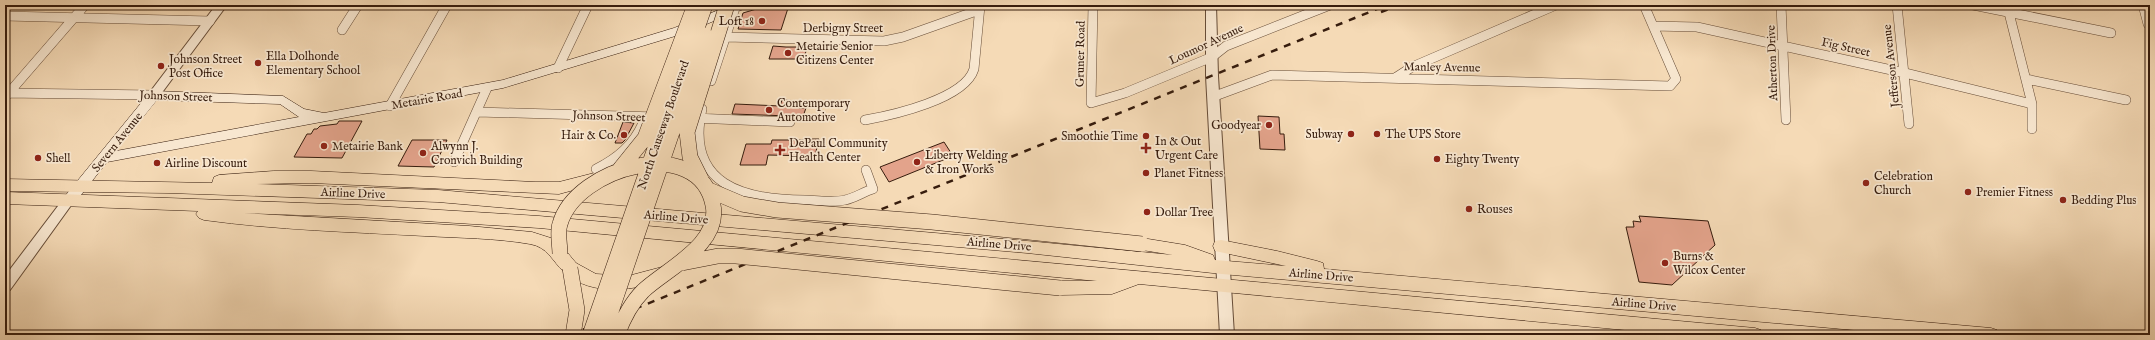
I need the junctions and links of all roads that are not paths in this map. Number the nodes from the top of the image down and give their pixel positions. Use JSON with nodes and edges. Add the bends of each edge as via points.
{"nodes":[{"id":1,"x":85,"y":5,"type":"edge"},
{"id":2,"x":222,"y":5,"type":"edge"},
{"id":3,"x":358,"y":5,"type":"edge"},
{"id":4,"x":447,"y":5,"type":"edge"},
{"id":5,"x":588,"y":5,"type":"edge"},
{"id":6,"x":687,"y":5,"type":"edge"},
{"id":7,"x":695,"y":5,"type":"edge"},
{"id":8,"x":706,"y":5,"type":"edge"},
{"id":9,"x":716,"y":5,"type":"edge"},
{"id":10,"x":735,"y":5,"type":"edge"},
{"id":11,"x":1094,"y":5,"type":"edge"},
{"id":12,"x":1210,"y":5,"type":"edge"},
{"id":13,"x":1330,"y":5,"type":"edge"},
{"id":14,"x":1556,"y":5,"type":"edge"},
{"id":15,"x":1644,"y":5,"type":"edge"},
{"id":16,"x":1781,"y":5,"type":"edge"},
{"id":17,"x":1897,"y":5,"type":"edge"},
{"id":18,"x":1972,"y":5,"type":"edge"},
{"id":19,"x":979,"y":8,"type":"edge"},
{"id":20,"x":2146,"y":8,"type":"edge"},
{"id":21,"x":2008,"y":9,"type":"edge"},
{"id":22,"x":5,"y":16,"type":"edge"},
{"id":23,"x":74,"y":18,"type":"junction"},
{"id":24,"x":210,"y":20,"type":"junction"},
{"id":25,"x":2148,"y":24,"type":"dead end"},
{"id":26,"x":1653,"y":26,"type":"junction"},
{"id":27,"x":342,"y":30,"type":"dead end"},
{"id":28,"x":678,"y":31,"type":"junction"},
{"id":29,"x":2111,"y":33,"type":"dead end"},
{"id":30,"x":726,"y":37,"type":"junction"},
{"id":31,"x":1783,"y":46,"type":"junction"},
{"id":32,"x":1212,"y":57,"type":"junction"},
{"id":33,"x":558,"y":68,"type":"junction"},
{"id":34,"x":1905,"y":73,"type":"junction"},
{"id":35,"x":1395,"y":78,"type":"junction"},
{"id":36,"x":2026,"y":79,"type":"junction"},
{"id":37,"x":487,"y":88,"type":"junction"},
{"id":38,"x":6,"y":94,"type":"edge"},
{"id":39,"x":154,"y":95,"type":"junction"},
{"id":40,"x":1215,"y":96,"type":"junction"},
{"id":41,"x":2126,"y":100,"type":"dead end"},
{"id":42,"x":1091,"y":103,"type":"joint"},
{"id":43,"x":2032,"y":104,"type":"junction"},
{"id":44,"x":390,"y":106,"type":"junction"},
{"id":45,"x":294,"y":108,"type":"junction"},
{"id":46,"x":478,"y":112,"type":"junction"},
{"id":47,"x":342,"y":115,"type":"junction"},
{"id":48,"x":646,"y":117,"type":"junction"},
{"id":49,"x":699,"y":118,"type":"junction"},
{"id":50,"x":865,"y":120,"type":"dead end"},
{"id":51,"x":1786,"y":120,"type":"dead end"},
{"id":52,"x":790,"y":122,"type":"dead end"},
{"id":53,"x":1909,"y":124,"type":"dead end"},
{"id":54,"x":276,"y":127,"type":"junction"},
{"id":55,"x":2032,"y":129,"type":"dead end"},
{"id":56,"x":104,"y":158,"type":"junction"},
{"id":57,"x":454,"y":162,"type":"dead end"},
{"id":58,"x":620,"y":169,"type":"junction"},
{"id":59,"x":866,"y":170,"type":"dead end"},
{"id":60,"x":599,"y":173,"type":"junction"},
{"id":61,"x":5,"y":186,"type":"edge"},
{"id":62,"x":706,"y":186,"type":"junction"},
{"id":63,"x":80,"y":187,"type":"junction"},
{"id":64,"x":168,"y":187,"type":"junction"},
{"id":65,"x":5,"y":198,"type":"edge"},
{"id":66,"x":68,"y":201,"type":"junction"},
{"id":67,"x":156,"y":204,"type":"junction"},
{"id":68,"x":1221,"y":246,"type":"junction"},
{"id":69,"x":560,"y":254,"type":"junction"},
{"id":70,"x":681,"y":263,"type":"junction"},
{"id":71,"x":1222,"y":266,"type":"junction"},
{"id":72,"x":570,"y":268,"type":"junction"},
{"id":73,"x":662,"y":274,"type":"junction"},
{"id":74,"x":1337,"y":277,"type":"junction"},
{"id":75,"x":1138,"y":278,"type":"junction"},
{"id":76,"x":6,"y":283,"type":"edge"},
{"id":77,"x":1223,"y":285,"type":"junction"},
{"id":78,"x":1532,"y":294,"type":"junction"},
{"id":79,"x":1462,"y":308,"type":"junction"},
{"id":80,"x":1882,"y":330,"type":"edge"},
{"id":81,"x":573,"y":335,"type":"edge"},
{"id":82,"x":590,"y":335,"type":"edge"},
{"id":83,"x":603,"y":335,"type":"edge"},
{"id":84,"x":617,"y":335,"type":"edge"},
{"id":85,"x":1226,"y":335,"type":"edge"},
{"id":86,"x":1755,"y":335,"type":"edge"},
{"id":87,"x":1991,"y":335,"type":"edge"}],
"edges":[{"from":1,"to":23,"type":"street"},
{"from":2,"to":24,"type":"street","name":"Severn Avenue"},
{"from":3,"to":27,"type":"street"},
{"from":4,"to":44,"type":"street"},
{"from":5,"to":33,"type":"street"},
{"from":6,"to":28,"type":"street","name":"North Causeway Boulevard"},
{"from":7,"to":58,"type":"highway","bridge":true,"via":[[645,138]]},
{"from":8,"to":82,"type":"highway","name":"North Causeway Boulevard","bridge":true},
{"from":9,"to":83,"type":"highway","name":"North Causeway Boulevard","bridge":true},
{"from":10,"to":28,"type":"main road","name":"Metairie Road"},
{"from":10,"to":30,"type":"street"},
{"from":10,"to":62,"type":"highway","bridge":true,"via":[[687,132],[690,157]]},
{"from":11,"to":42,"type":"street","name":"Gruner Road"},
{"from":12,"to":32,"type":"street"},
{"from":13,"to":32,"type":"street","name":"Loumor Avenue","via":[[1226,46]]},
{"from":14,"to":35,"type":"street","via":[[1412,67]]},
{"from":15,"to":26,"type":"street"},
{"from":16,"to":31,"type":"street","name":"Atherton Drive"},
{"from":17,"to":34,"type":"street","name":"Jefferson Avenue"},
{"from":18,"to":21,"type":"street"},
{"from":19,"to":30,"type":"street","name":"Derbigny Street","via":[[903,37],[884,41]]},
{"from":19,"to":50,"type":"street","via":[[972,77],[961,88],[884,117]]},
{"from":20,"to":25,"type":"street"},
{"from":21,"to":29,"type":"street"},
{"from":21,"to":36,"type":"street"},
{"from":22,"to":23,"type":"street"},
{"from":23,"to":24,"type":"street"},
{"from":23,"to":38,"type":"street"},
{"from":24,"to":39,"type":"street","name":"Severn Avenue"},
{"from":26,"to":31,"type":"street","name":"Fig Street","via":[[1697,27]]},
{"from":26,"to":35,"type":"street","name":"Manley Avenue","via":[[1676,79],[1672,84]]},
{"from":28,"to":33,"type":"main road","name":"Metairie Road"},
{"from":28,"to":48,"type":"street","name":"North Causeway Boulevard"},
{"from":30,"to":49,"type":"street"},
{"from":31,"to":34,"type":"street","name":"Fig Street"},
{"from":31,"to":51,"type":"street","name":"Atherton Drive"},
{"from":32,"to":40,"type":"street"},
{"from":32,"to":42,"type":"street","name":"Loumor Avenue","via":[[1125,93]]},
{"from":33,"to":37,"type":"main road","name":"Metairie Road"},
{"from":34,"to":43,"type":"street","name":"Fig Street"},
{"from":34,"to":53,"type":"street","name":"Jefferson Avenue"},
{"from":35,"to":40,"type":"street","name":"Manley Avenue","via":[[1272,75]]},
{"from":36,"to":41,"type":"street"},
{"from":36,"to":43,"type":"street"},
{"from":37,"to":44,"type":"main road","name":"Metairie Road"},
{"from":37,"to":46,"type":"street"},
{"from":38,"to":39,"type":"street","name":"Johnson Street"},
{"from":39,"to":45,"type":"main road","name":"Johnson Street","via":[[276,99],[284,100]]},
{"from":39,"to":56,"type":"main road","name":"Severn Avenue"},
{"from":40,"to":68,"type":"street"},
{"from":43,"to":55,"type":"street"},
{"from":44,"to":47,"type":"main road","name":"Metairie Road"},
{"from":45,"to":47,"type":"main road","name":"Johnson Street","via":[[308,115]]},
{"from":45,"to":54,"type":"main road","via":[[290,116]]},
{"from":46,"to":48,"type":"street","name":"Johnson Street"},
{"from":46,"to":57,"type":"street"},
{"from":47,"to":54,"type":"main road","name":"Metairie Road"},
{"from":48,"to":49,"type":"street","name":"Johnson Street"},
{"from":48,"to":60,"type":"street","name":"North Causeway Boulevard","via":[[631,146]]},
{"from":49,"to":52,"type":"street","name":"Johnson Street"},
{"from":49,"to":59,"type":"street","via":[[699,148],[709,170],[722,182],[754,196],[782,200],[843,201],[873,189]]},
{"from":54,"to":56,"type":"main road","name":"Metairie Road"},
{"from":56,"to":63,"type":"main road","name":"Severn Avenue"},
{"from":58,"to":60,"type":"highway","bridge":true},
{"from":58,"to":62,"type":"highway","bridge":true,"via":[[661,164],[685,170]]},
{"from":60,"to":64,"type":"highway","via":[[559,188],[328,177],[236,179]]},
{"from":60,"to":69,"type":"highway","bridge":true,"via":[[564,212],[557,234]]},
{"from":61,"to":63,"type":"highway","name":"Airline Drive"},
{"from":62,"to":70,"type":"highway","bridge":true,"via":[[713,206],[710,227],[698,248]]},
{"from":62,"to":71,"type":"highway","bridge":true,"via":[[742,204],[777,210],[932,222],[1142,244],[1185,251]]},
{"from":63,"to":64,"type":"highway","name":"Airline Drive"},
{"from":63,"to":66,"type":"main road","name":"Severn Avenue"},
{"from":64,"to":71,"type":"highway","name":"Airline Drive","via":[[438,196]]},
{"from":65,"to":66,"type":"highway","name":"Airline Drive"},
{"from":66,"to":67,"type":"highway","name":"Airline Drive"},
{"from":66,"to":76,"type":"street"},
{"from":67,"to":69,"type":"highway","via":[[200,214],[284,222],[532,238],[551,245]]},
{"from":67,"to":75,"type":"highway","name":"Airline Drive","via":[[358,211],[539,222]]},
{"from":68,"to":71,"type":"street"},
{"from":68,"to":74,"type":"highway","via":[[1277,257]]},
{"from":69,"to":72,"type":"highway"},
{"from":70,"to":73,"type":"highway","bridge":true},
{"from":70,"to":75,"type":"highway","bridge":true,"via":[[718,256],[736,256],[1060,288],[1112,287]]},
{"from":71,"to":74,"type":"highway","name":"Airline Drive"},
{"from":71,"to":77,"type":"street"},
{"from":72,"to":73,"type":"highway","bridge":true,"via":[[581,276],[611,284],[645,280]]},
{"from":72,"to":81,"type":"highway","bridge":true,"via":[[575,289],[577,322]]},
{"from":73,"to":84,"type":"highway","bridge":true,"via":[[634,302]]},
{"from":74,"to":78,"type":"highway","name":"Airline Drive"},
{"from":75,"to":77,"type":"highway","name":"Airline Drive"},
{"from":77,"to":79,"type":"highway","name":"Airline Drive"},
{"from":77,"to":85,"type":"street"},
{"from":78,"to":79,"type":"highway","via":[[1532,303],[1522,307]]},
{"from":78,"to":80,"type":"highway","name":"Airline Drive"},
{"from":79,"to":86,"type":"highway","name":"Airline Drive"},
{"from":80,"to":87,"type":"highway","name":"Airline Drive"}]}
